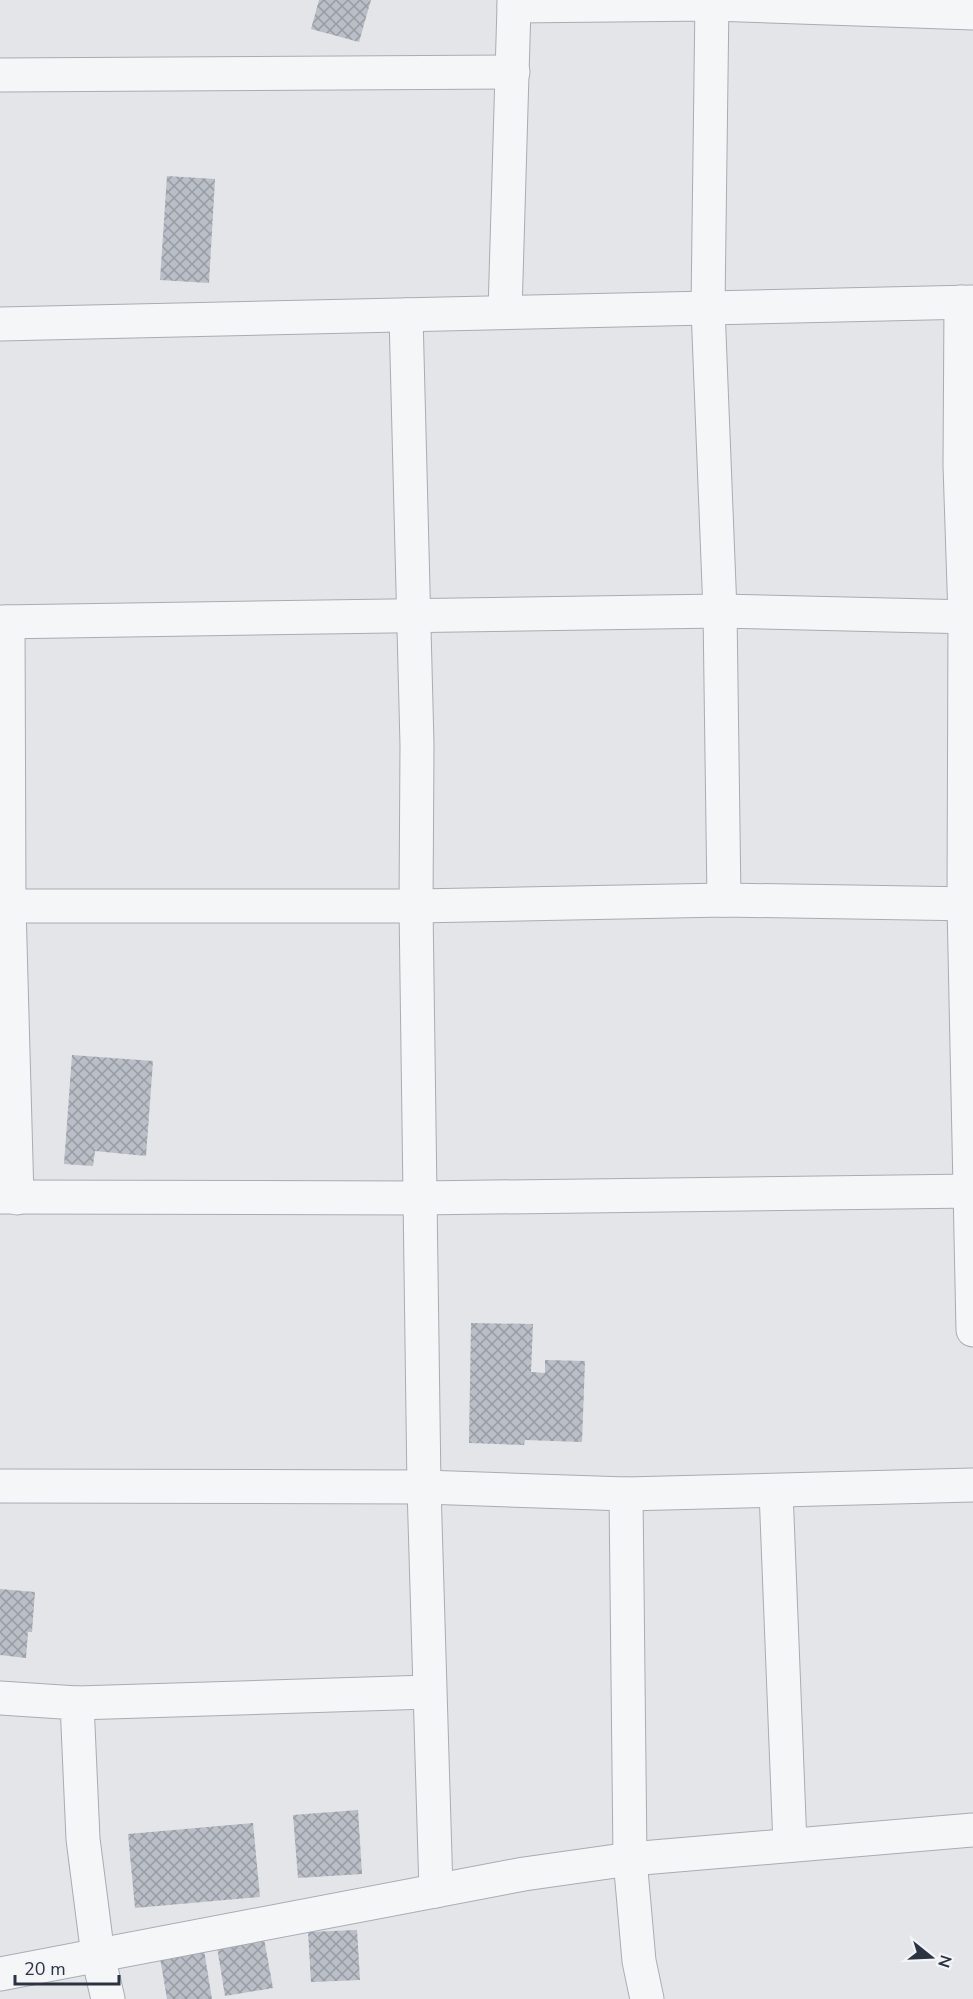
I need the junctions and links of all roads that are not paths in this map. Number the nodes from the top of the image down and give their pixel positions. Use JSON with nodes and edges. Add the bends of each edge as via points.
{"nodes":[{"id":1,"x":712,"y":2,"type":"edge"},
{"id":2,"x":514,"y":3,"type":"edge"},
{"id":3,"x":973,"y":13,"type":"edge"},
{"id":4,"x":513,"y":72,"type":"junction"},
{"id":5,"x":0,"y":75,"type":"edge"},
{"id":6,"x":967,"y":302,"type":"edge"},
{"id":7,"x":708,"y":308,"type":"junction"},
{"id":8,"x":505,"y":312,"type":"junction"},
{"id":9,"x":406,"y":315,"type":"junction"},
{"id":10,"x":0,"y":324,"type":"edge"},
{"id":11,"x":720,"y":611,"type":"junction"},
{"id":12,"x":412,"y":615,"type":"junction"},
{"id":13,"x":969,"y":617,"type":"edge"},
{"id":14,"x":4,"y":622,"type":"edge"},
{"id":15,"x":724,"y":900,"type":"junction"},
{"id":16,"x":969,"y":904,"type":"edge"},
{"id":17,"x":5,"y":906,"type":"edge"},
{"id":18,"x":416,"y":906,"type":"junction"},
{"id":19,"x":972,"y":1191,"type":"edge"},
{"id":20,"x":420,"y":1197,"type":"junction"},
{"id":21,"x":8,"y":1198,"type":"edge"},
{"id":22,"x":973,"y":1330,"type":"edge"},
{"id":23,"x":973,"y":1485,"type":"edge"},
{"id":24,"x":0,"y":1486,"type":"edge"},
{"id":25,"x":424,"y":1487,"type":"junction"},
{"id":26,"x":776,"y":1491,"type":"junction"},
{"id":27,"x":626,"y":1494,"type":"junction"},
{"id":28,"x":429,"y":1692,"type":"junction"},
{"id":29,"x":0,"y":1698,"type":"edge"},
{"id":30,"x":76,"y":1703,"type":"junction"},
{"id":31,"x":973,"y":1830,"type":"edge"},
{"id":32,"x":790,"y":1845,"type":"junction"},
{"id":33,"x":630,"y":1859,"type":"junction"},
{"id":34,"x":436,"y":1891,"type":"junction"},
{"id":35,"x":98,"y":1956,"type":"junction"},
{"id":36,"x":0,"y":1974,"type":"edge"},
{"id":37,"x":108,"y":1999,"type":"edge"},
{"id":38,"x":647,"y":1999,"type":"edge"}],
"edges":[{"from":1,"to":2,"type":"street"},
{"from":1,"to":3,"type":"street"},
{"from":1,"to":7,"type":"street"},
{"from":2,"to":4,"type":"street"},
{"from":4,"to":5,"type":"street"},
{"from":4,"to":8,"type":"street"},
{"from":6,"to":7,"type":"street"},
{"from":6,"to":13,"type":"street","via":[[960,465]]},
{"from":7,"to":8,"type":"street"},
{"from":7,"to":11,"type":"street"},
{"from":8,"to":9,"type":"street"},
{"from":9,"to":10,"type":"street"},
{"from":9,"to":12,"type":"street"},
{"from":11,"to":12,"type":"street"},
{"from":11,"to":13,"type":"street"},
{"from":11,"to":15,"type":"street"},
{"from":12,"to":14,"type":"street"},
{"from":12,"to":18,"type":"street","via":[[417,745]]},
{"from":13,"to":16,"type":"street"},
{"from":14,"to":17,"type":"street"},
{"from":15,"to":16,"type":"street"},
{"from":15,"to":18,"type":"street"},
{"from":16,"to":19,"type":"street"},
{"from":17,"to":18,"type":"street"},
{"from":17,"to":21,"type":"street"},
{"from":18,"to":20,"type":"street"},
{"from":19,"to":20,"type":"street"},
{"from":19,"to":22,"type":"street"},
{"from":20,"to":21,"type":"street"},
{"from":20,"to":25,"type":"street"},
{"from":23,"to":26,"type":"street"},
{"from":24,"to":25,"type":"street"},
{"from":25,"to":27,"type":"street"},
{"from":25,"to":28,"type":"street"},
{"from":26,"to":27,"type":"street"},
{"from":26,"to":32,"type":"street"},
{"from":27,"to":33,"type":"street"},
{"from":28,"to":30,"type":"street"},
{"from":28,"to":34,"type":"street"},
{"from":29,"to":30,"type":"street"},
{"from":30,"to":35,"type":"street","via":[[83,1839]]},
{"from":31,"to":32,"type":"street"},
{"from":32,"to":33,"type":"street"},
{"from":33,"to":34,"type":"street"},
{"from":33,"to":38,"type":"street","via":[[639,1961]]},
{"from":34,"to":35,"type":"street"},
{"from":35,"to":36,"type":"street"},
{"from":35,"to":37,"type":"street"}]}
